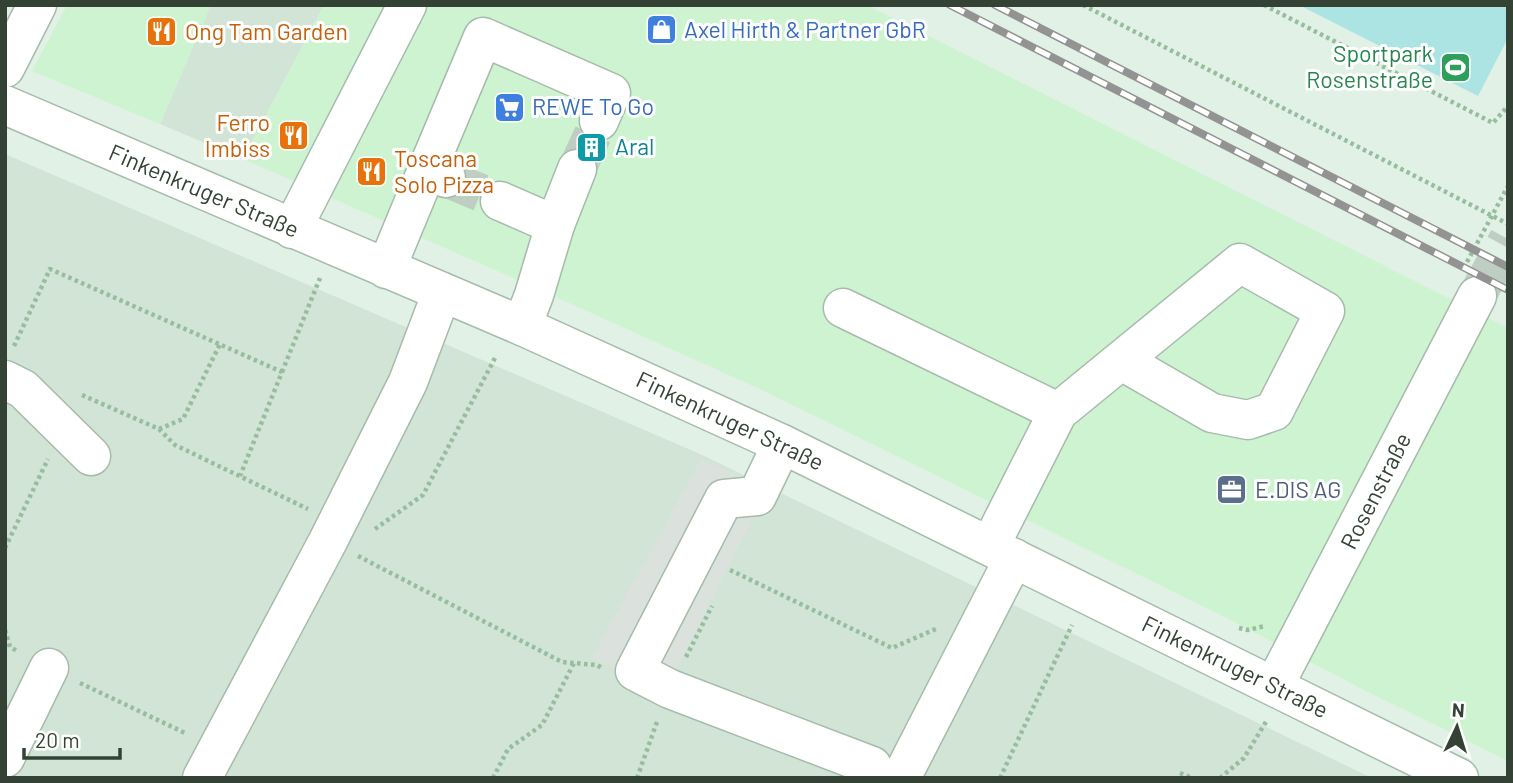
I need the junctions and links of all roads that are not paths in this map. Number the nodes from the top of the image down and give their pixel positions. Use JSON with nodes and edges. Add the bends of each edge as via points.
{"nodes":[{"id":1,"x":37,"y":5,"type":"edge"},
{"id":2,"x":407,"y":5,"type":"edge"},
{"id":3,"x":5,"y":68,"type":"edge"},
{"id":4,"x":5,"y":105,"type":"edge"},
{"id":5,"x":598,"y":121,"type":"tunnel mouth"},
{"id":6,"x":577,"y":169,"type":"tunnel mouth"},
{"id":7,"x":500,"y":201,"type":"tunnel mouth"},
{"id":8,"x":555,"y":225,"type":"junction"},
{"id":9,"x":292,"y":229,"type":"junction"},
{"id":10,"x":386,"y":269,"type":"junction"},
{"id":11,"x":442,"y":292,"type":"junction"},
{"id":12,"x":1477,"y":296,"type":"tunnel mouth"},
{"id":13,"x":843,"y":308,"type":"dead end"},
{"id":14,"x":522,"y":326,"type":"junction"},
{"id":15,"x":1122,"y":361,"type":"junction"},
{"id":16,"x":9,"y":365,"type":"edge"},
{"id":17,"x":1058,"y":412,"type":"junction"},
{"id":18,"x":782,"y":444,"type":"junction"},
{"id":19,"x":91,"y":456,"type":"dead end"},
{"id":20,"x":1002,"y":552,"type":"junction"},
{"id":21,"x":49,"y":668,"type":"road end"},
{"id":22,"x":1266,"y":706,"type":"junction"},
{"id":23,"x":5,"y":758,"type":"edge"},
{"id":24,"x":209,"y":763,"type":"edge"},
{"id":25,"x":887,"y":772,"type":"edge"},
{"id":26,"x":1458,"y":777,"type":"edge"}],
"edges":[{"from":1,"to":3,"type":"street"},
{"from":2,"to":9,"type":"street"},
{"from":4,"to":9,"type":"street","name":"Finkenkruger Straße"},
{"from":5,"to":10,"type":"street","via":[[611,93],[483,37],[436,174]]},
{"from":6,"to":8,"type":"street"},
{"from":7,"to":8,"type":"street"},
{"from":8,"to":14,"type":"street"},
{"from":9,"to":10,"type":"street","name":"Finkenkruger Straße"},
{"from":10,"to":11,"type":"street","name":"Finkenkruger Straße"},
{"from":11,"to":14,"type":"street","name":"Finkenkruger Straße"},
{"from":11,"to":24,"type":"street","via":[[408,382],[337,538]]},
{"from":12,"to":22,"type":"street","name":"Rosenstraße"},
{"from":13,"to":17,"type":"street"},
{"from":14,"to":18,"type":"street","name":"Finkenkruger Straße"},
{"from":15,"to":15,"type":"street","via":[[1240,263],[1325,311],[1274,411],[1248,421],[1212,413]]},
{"from":15,"to":17,"type":"street"},
{"from":16,"to":19,"type":"street","via":[[23,389]]},
{"from":17,"to":20,"type":"street"},
{"from":18,"to":20,"type":"street","name":"Finkenkruger Straße"},
{"from":18,"to":25,"type":"street","via":[[757,496],[724,499],[635,671],[670,689]]},
{"from":20,"to":22,"type":"street","name":"Finkenkruger Straße"},
{"from":20,"to":25,"type":"street"},
{"from":21,"to":23,"type":"street"},
{"from":22,"to":26,"type":"street","name":"Finkenkruger Straße"}]}
